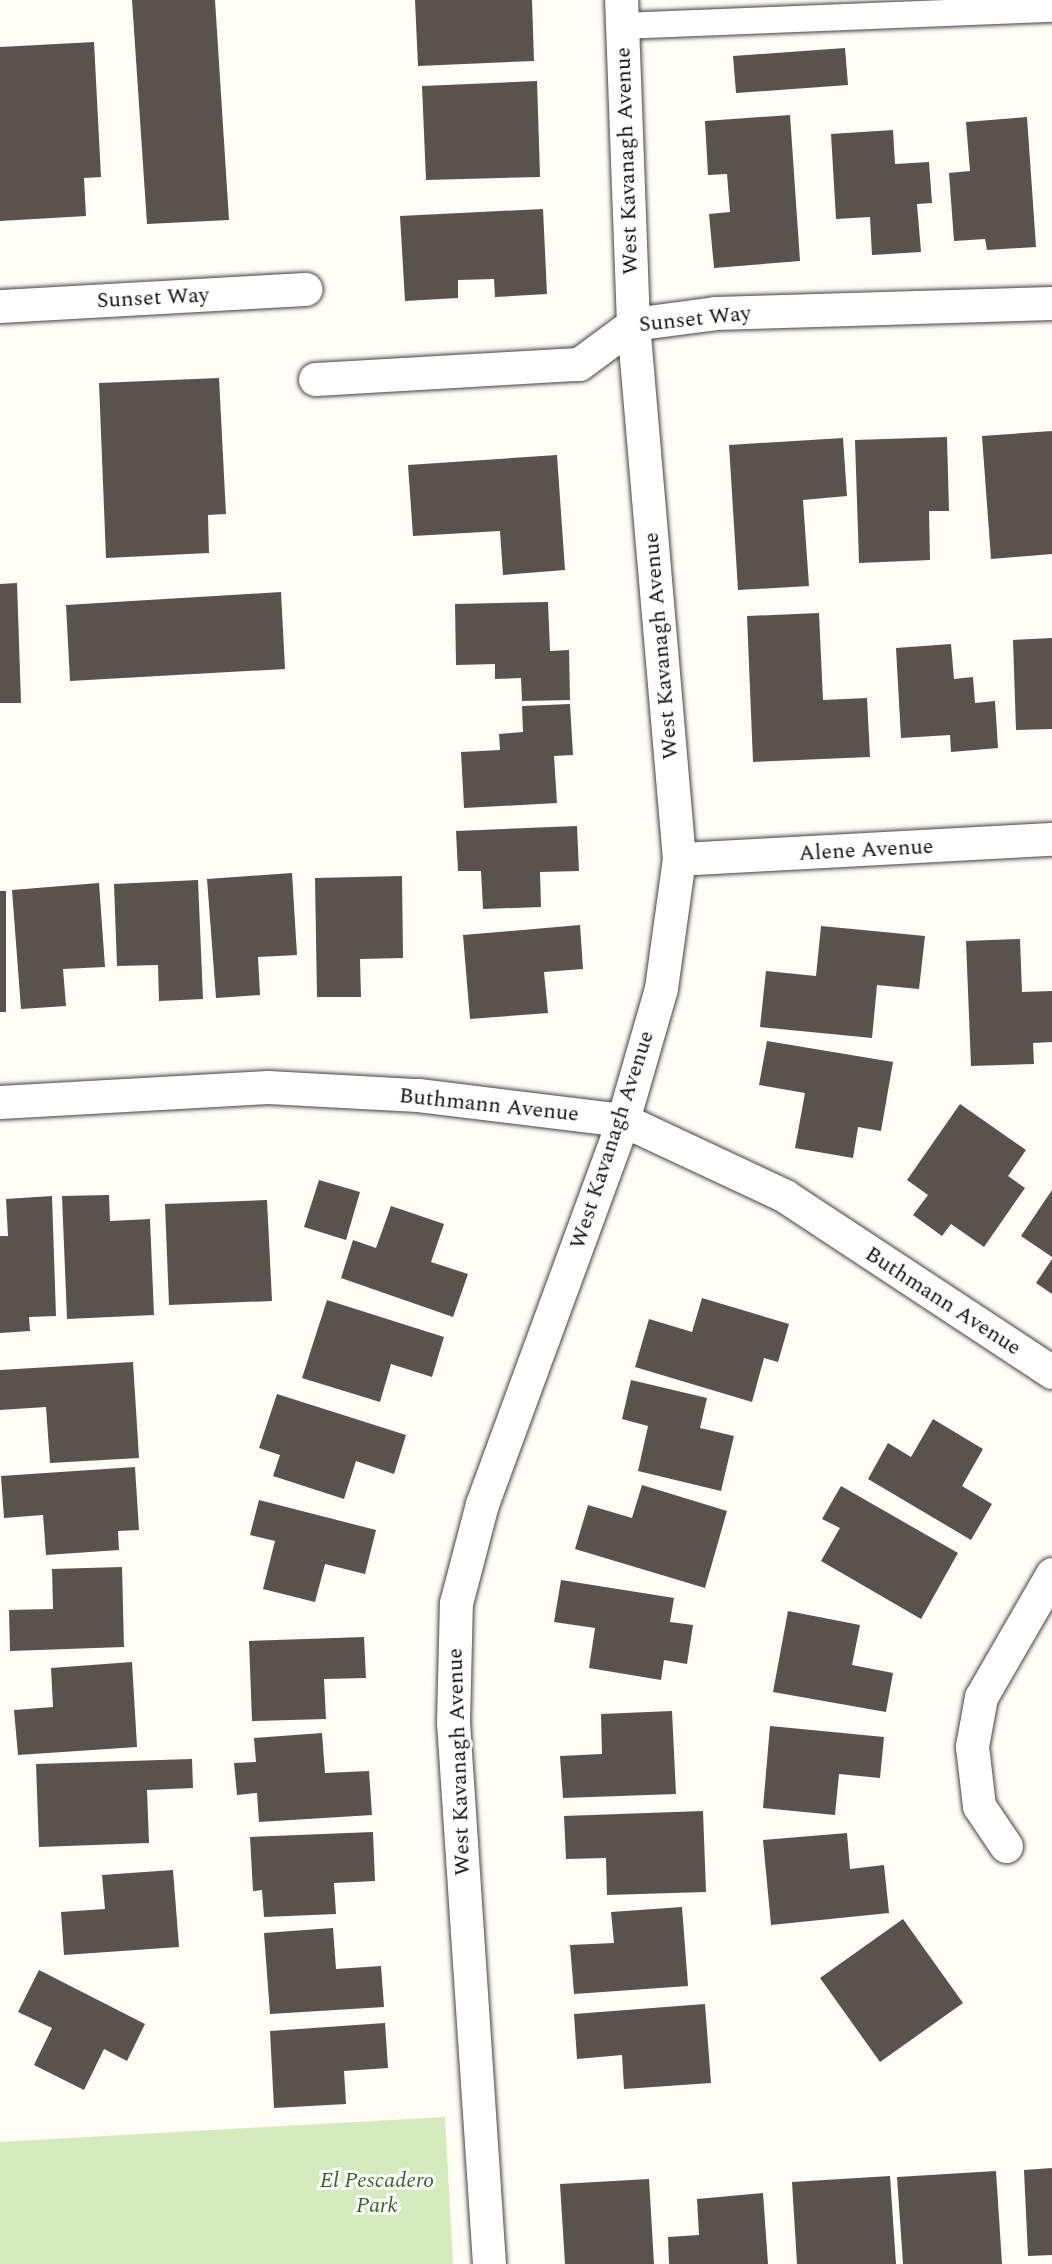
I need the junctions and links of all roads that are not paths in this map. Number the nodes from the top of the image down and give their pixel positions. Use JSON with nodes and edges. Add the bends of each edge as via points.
{"nodes":[{"id":1,"x":1052,"y":9,"type":"edge"},
{"id":2,"x":622,"y":13,"type":"edge"},
{"id":3,"x":306,"y":289,"type":"dead end"},
{"id":4,"x":1052,"y":303,"type":"edge"},
{"id":5,"x":0,"y":306,"type":"edge"},
{"id":6,"x":633,"y":324,"type":"junction"},
{"id":7,"x":315,"y":379,"type":"dead end"},
{"id":8,"x":1052,"y":838,"type":"edge"},
{"id":9,"x":679,"y":858,"type":"junction"},
{"id":10,"x":0,"y":1102,"type":"edge"},
{"id":11,"x":623,"y":1120,"type":"junction"},
{"id":12,"x":1052,"y":1372,"type":"edge"},
{"id":13,"x":1052,"y":1574,"type":"edge"},
{"id":14,"x":1006,"y":1846,"type":"dead end"},
{"id":15,"x":489,"y":2264,"type":"edge"}],
"edges":[{"from":1,"to":2,"type":"lane"},
{"from":2,"to":6,"type":"street","name":"West Kavanagh Avenue"},
{"from":3,"to":5,"type":"street","name":"Sunset Way"},
{"from":4,"to":6,"type":"street","name":"Sunset Way","via":[[715,313]]},
{"from":6,"to":7,"type":"street","name":"Sunset Way","via":[[579,364]]},
{"from":6,"to":9,"type":"street","name":"West Kavanagh Avenue"},
{"from":8,"to":9,"type":"street","name":"Alene Avenue"},
{"from":9,"to":11,"type":"street","name":"West Kavanagh Avenue","via":[[661,988]]},
{"from":10,"to":11,"type":"street","name":"Buthmann Avenue","via":[[268,1087],[418,1095]]},
{"from":11,"to":12,"type":"street","name":"Buthmann Avenue","via":[[785,1196]]},
{"from":11,"to":15,"type":"street","name":"West Kavanagh Avenue","via":[[482,1504],[456,1603],[453,1722]]},
{"from":13,"to":14,"type":"street","via":[[981,1697],[972,1746],[979,1806]]}]}
